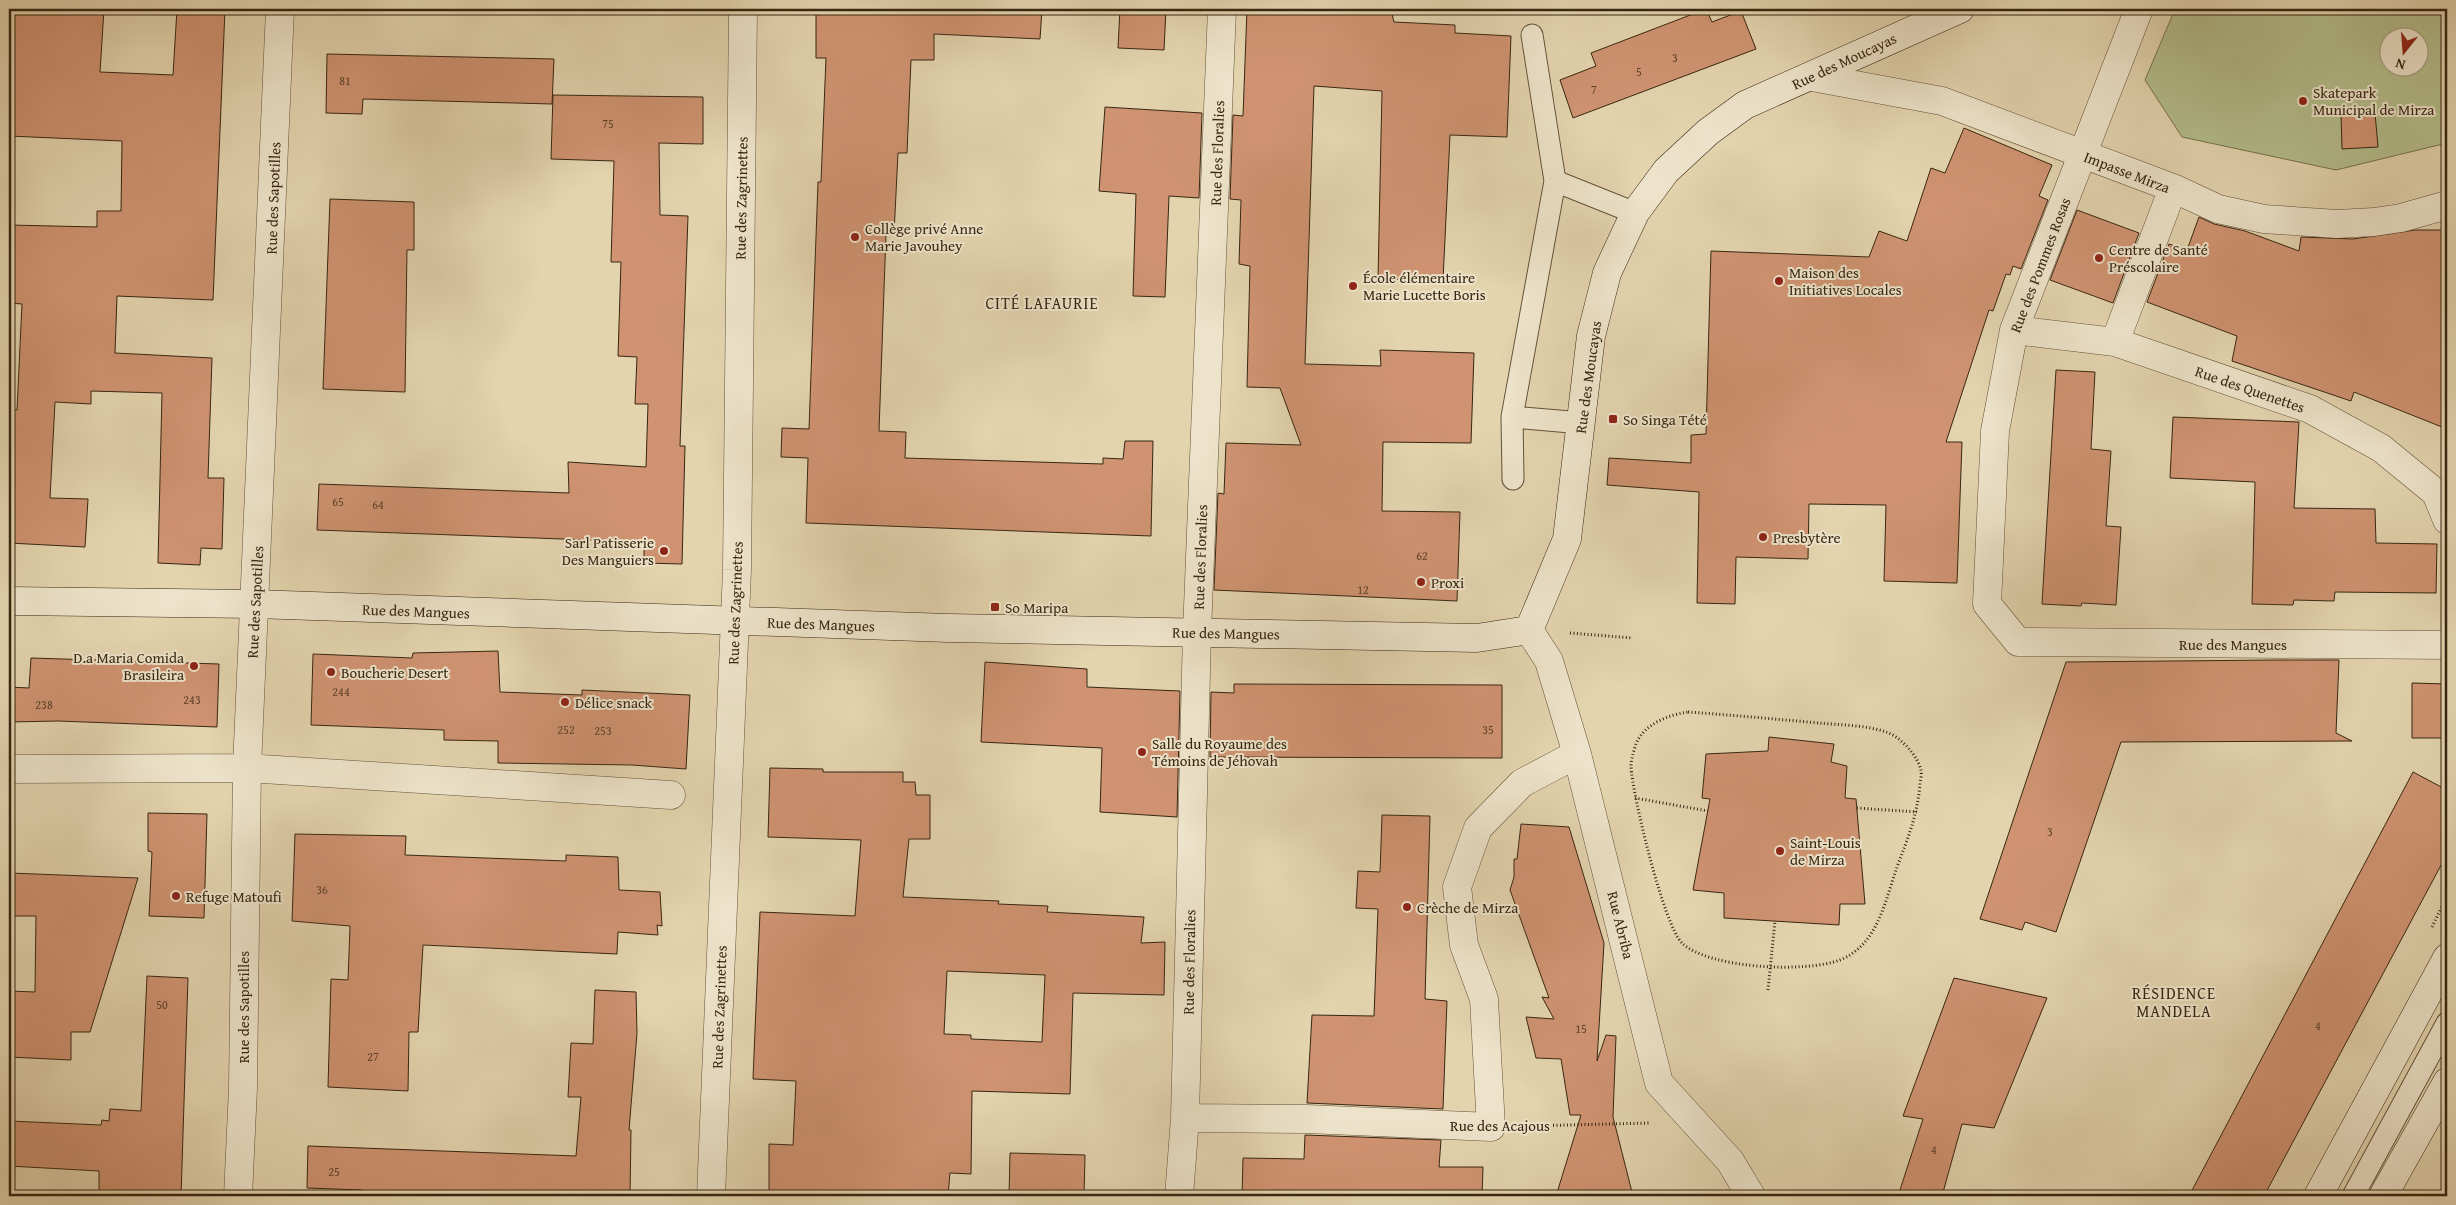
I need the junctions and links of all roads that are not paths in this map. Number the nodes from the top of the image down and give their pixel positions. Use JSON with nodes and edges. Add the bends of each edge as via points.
{"nodes":[{"id":1,"x":280,"y":9,"type":"edge"},
{"id":2,"x":743,"y":9,"type":"edge"},
{"id":3,"x":1222,"y":9,"type":"edge"},
{"id":4,"x":1960,"y":9,"type":"edge"},
{"id":5,"x":2139,"y":9,"type":"edge"},
{"id":6,"x":1532,"y":35,"type":"dead end"},
{"id":7,"x":1812,"y":77,"type":"junction"},
{"id":8,"x":2082,"y":155,"type":"junction"},
{"id":9,"x":1555,"y":181,"type":"junction"},
{"id":10,"x":2173,"y":188,"type":"junction"},
{"id":11,"x":2447,"y":205,"type":"edge"},
{"id":12,"x":1635,"y":212,"type":"junction"},
{"id":13,"x":2014,"y":330,"type":"junction"},
{"id":14,"x":2115,"y":342,"type":"junction"},
{"id":15,"x":1512,"y":417,"type":"junction"},
{"id":16,"x":1582,"y":423,"type":"junction"},
{"id":17,"x":1513,"y":479,"type":"dead end"},
{"id":18,"x":2447,"y":520,"type":"edge"},
{"id":19,"x":9,"y":601,"type":"edge"},
{"id":20,"x":254,"y":604,"type":"junction"},
{"id":21,"x":734,"y":621,"type":"junction"},
{"id":22,"x":1529,"y":630,"type":"junction"},
{"id":23,"x":1196,"y":632,"type":"junction"},
{"id":24,"x":2018,"y":642,"type":"joint"},
{"id":25,"x":2447,"y":645,"type":"edge"},
{"id":26,"x":1577,"y":754,"type":"junction"},
{"id":27,"x":247,"y":768,"type":"junction"},
{"id":28,"x":9,"y":769,"type":"edge"},
{"id":29,"x":672,"y":795,"type":"dead end"},
{"id":30,"x":2447,"y":958,"type":"edge"},
{"id":31,"x":2447,"y":1023,"type":"edge"},
{"id":32,"x":2447,"y":1082,"type":"edge"},
{"id":33,"x":1185,"y":1118,"type":"junction"},
{"id":34,"x":238,"y":1196,"type":"edge"},
{"id":35,"x":711,"y":1196,"type":"edge"},
{"id":36,"x":1179,"y":1196,"type":"edge"},
{"id":37,"x":1751,"y":1196,"type":"edge"},
{"id":38,"x":2318,"y":1196,"type":"edge"},
{"id":39,"x":2353,"y":1196,"type":"edge"},
{"id":40,"x":2384,"y":1196,"type":"edge"}],
"edges":[{"from":1,"to":20,"type":"street","name":"Rue des Sapotilles"},
{"from":2,"to":21,"type":"street","name":"Rue des Zagrinettes"},
{"from":3,"to":23,"type":"street","name":"Rue des Floralies"},
{"from":4,"to":7,"type":"street","name":"Rue des Moucayas"},
{"from":5,"to":8,"type":"street","name":"Rue des Pommes Rosas"},
{"from":6,"to":9,"type":"lane"},
{"from":7,"to":8,"type":"street","name":"Impasse Mirza","via":[[1942,101]]},
{"from":7,"to":12,"type":"street","name":"Rue des Moucayas","via":[[1745,105],[1708,132],[1666,171]]},
{"from":8,"to":10,"type":"street","name":"Impasse Mirza"},
{"from":8,"to":13,"type":"street","name":"Rue des Pommes Rosas"},
{"from":9,"to":12,"type":"lane"},
{"from":9,"to":15,"type":"lane"},
{"from":10,"to":11,"type":"street","name":"Impasse Mirza","via":[[2218,209],[2302,223],[2374,222]]},
{"from":10,"to":14,"type":"street"},
{"from":12,"to":16,"type":"street","name":"Rue des Moucayas","via":[[1607,274],[1591,336]]},
{"from":13,"to":14,"type":"street","name":"Rue des Quenettes"},
{"from":13,"to":24,"type":"street","name":"Rue des Pommes Rosas","via":[[1995,431],[1987,604]]},
{"from":14,"to":18,"type":"street","name":"Rue des Quenettes","via":[[2310,409],[2381,448],[2436,493]]},
{"from":15,"to":16,"type":"lane"},
{"from":15,"to":17,"type":"lane"},
{"from":16,"to":22,"type":"street","name":"Rue des Moucayas","via":[[1567,539]]},
{"from":19,"to":20,"type":"street","name":"Rue des Mangues"},
{"from":20,"to":21,"type":"street","name":"Rue des Mangues"},
{"from":20,"to":27,"type":"street","name":"Rue des Sapotilles"},
{"from":21,"to":23,"type":"street","name":"Rue des Mangues"},
{"from":21,"to":35,"type":"street","name":"Rue des Zagrinettes"},
{"from":22,"to":23,"type":"street","name":"Rue des Mangues","via":[[1477,638]]},
{"from":22,"to":26,"type":"street","name":"Rue Abriba","via":[[1548,661]]},
{"from":23,"to":33,"type":"street","name":"Rue des Floralies"},
{"from":24,"to":25,"type":"street","name":"Rue des Mangues"},
{"from":26,"to":33,"type":"street","name":"Rue des Acajous","via":[[1522,783],[1478,828],[1457,887],[1464,945],[1484,999],[1491,1127],[1307,1119]]},
{"from":26,"to":37,"type":"street","name":"Rue Abriba","via":[[1659,1083],[1730,1161]]},
{"from":27,"to":28,"type":"street"},
{"from":27,"to":29,"type":"street"},
{"from":27,"to":34,"type":"street","name":"Rue des Sapotilles","via":[[243,1088]]},
{"from":30,"to":38,"type":"street"},
{"from":31,"to":39,"type":"lane"},
{"from":32,"to":40,"type":"street"},
{"from":33,"to":36,"type":"street","name":"Rue des Floralies"}]}
